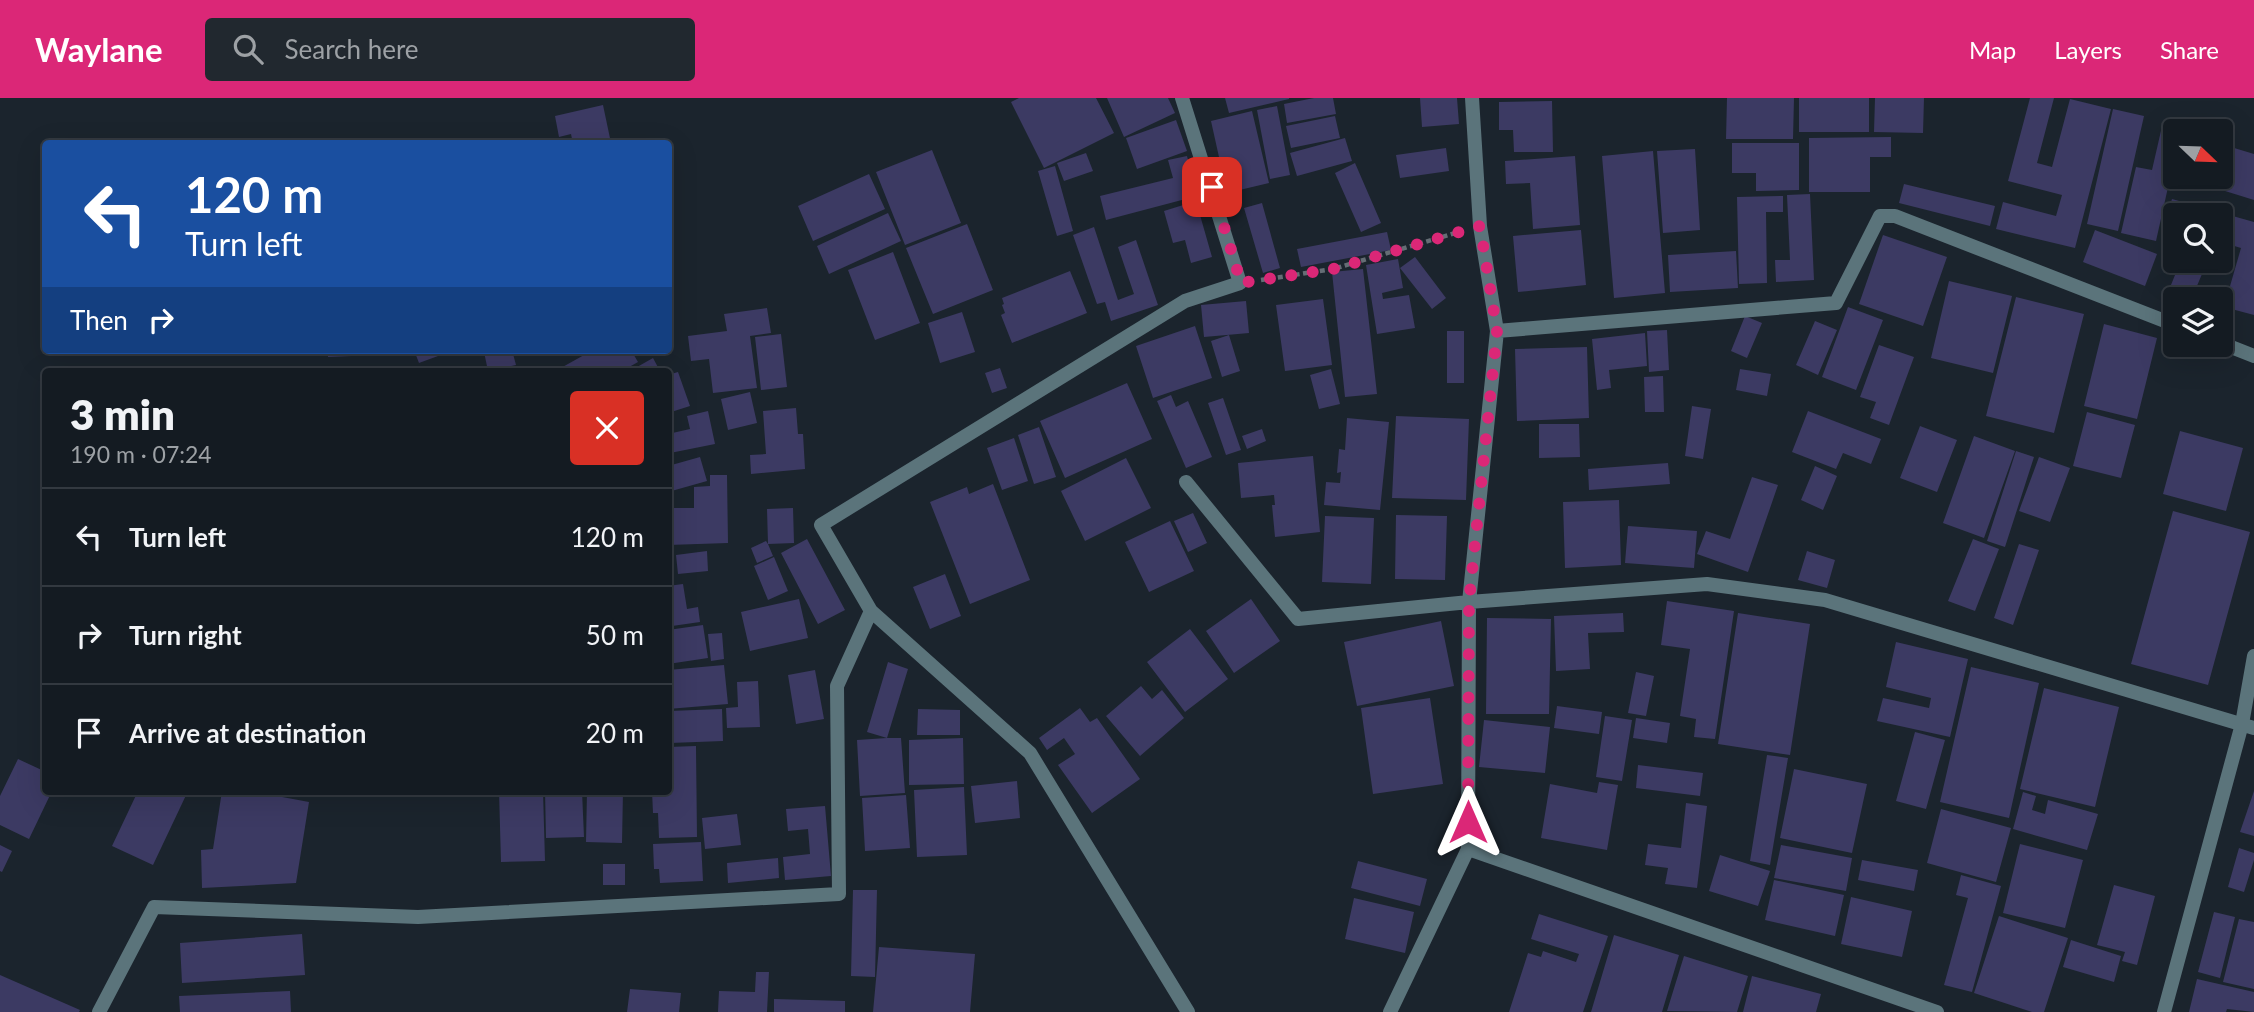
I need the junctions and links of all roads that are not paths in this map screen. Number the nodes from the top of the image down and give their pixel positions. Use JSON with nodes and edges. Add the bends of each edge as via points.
{"nodes":[{"id":1,"x":1182,"y":98,"type":"edge"},
{"id":2,"x":1472,"y":98,"type":"edge"},
{"id":3,"x":2163,"y":320,"type":"edge"},
{"id":4,"x":1497,"y":331,"type":"junction"},
{"id":5,"x":2233,"y":348,"type":"edge"},
{"id":6,"x":2254,"y":356,"type":"edge"},
{"id":7,"x":1186,"y":482,"type":"dead end"},
{"id":8,"x":1469,"y":602,"type":"junction"},
{"id":9,"x":871,"y":611,"type":"junction"},
{"id":10,"x":2254,"y":656,"type":"edge"},
{"id":11,"x":2248,"y":726,"type":"edge"},
{"id":12,"x":1468,"y":849,"type":"junction"},
{"id":13,"x":99,"y":1012,"type":"edge"},
{"id":14,"x":1188,"y":1012,"type":"edge"},
{"id":15,"x":1390,"y":1012,"type":"edge"},
{"id":16,"x":1937,"y":1012,"type":"edge"},
{"id":17,"x":2164,"y":1012,"type":"edge"}],
"edges":[{"from":1,"to":9,"type":"street","via":[[1241,283],[1185,301],[821,525]]},
{"from":2,"to":4,"type":"street","via":[[1480,226]]},
{"from":3,"to":4,"type":"street","via":[[1895,216],[1880,216],[1836,303]]},
{"from":4,"to":8,"type":"street"},
{"from":5,"to":6,"type":"street"},
{"from":7,"to":8,"type":"street","via":[[1298,619]]},
{"from":8,"to":11,"type":"street","via":[[1707,584],[1825,600]]},
{"from":8,"to":12,"type":"street"},
{"from":9,"to":13,"type":"street","via":[[837,686],[839,894],[418,917],[154,907]]},
{"from":9,"to":14,"type":"street","via":[[1030,753]]},
{"from":10,"to":11,"type":"street"},
{"from":11,"to":17,"type":"street"},
{"from":12,"to":15,"type":"street"},
{"from":12,"to":16,"type":"street"}]}
